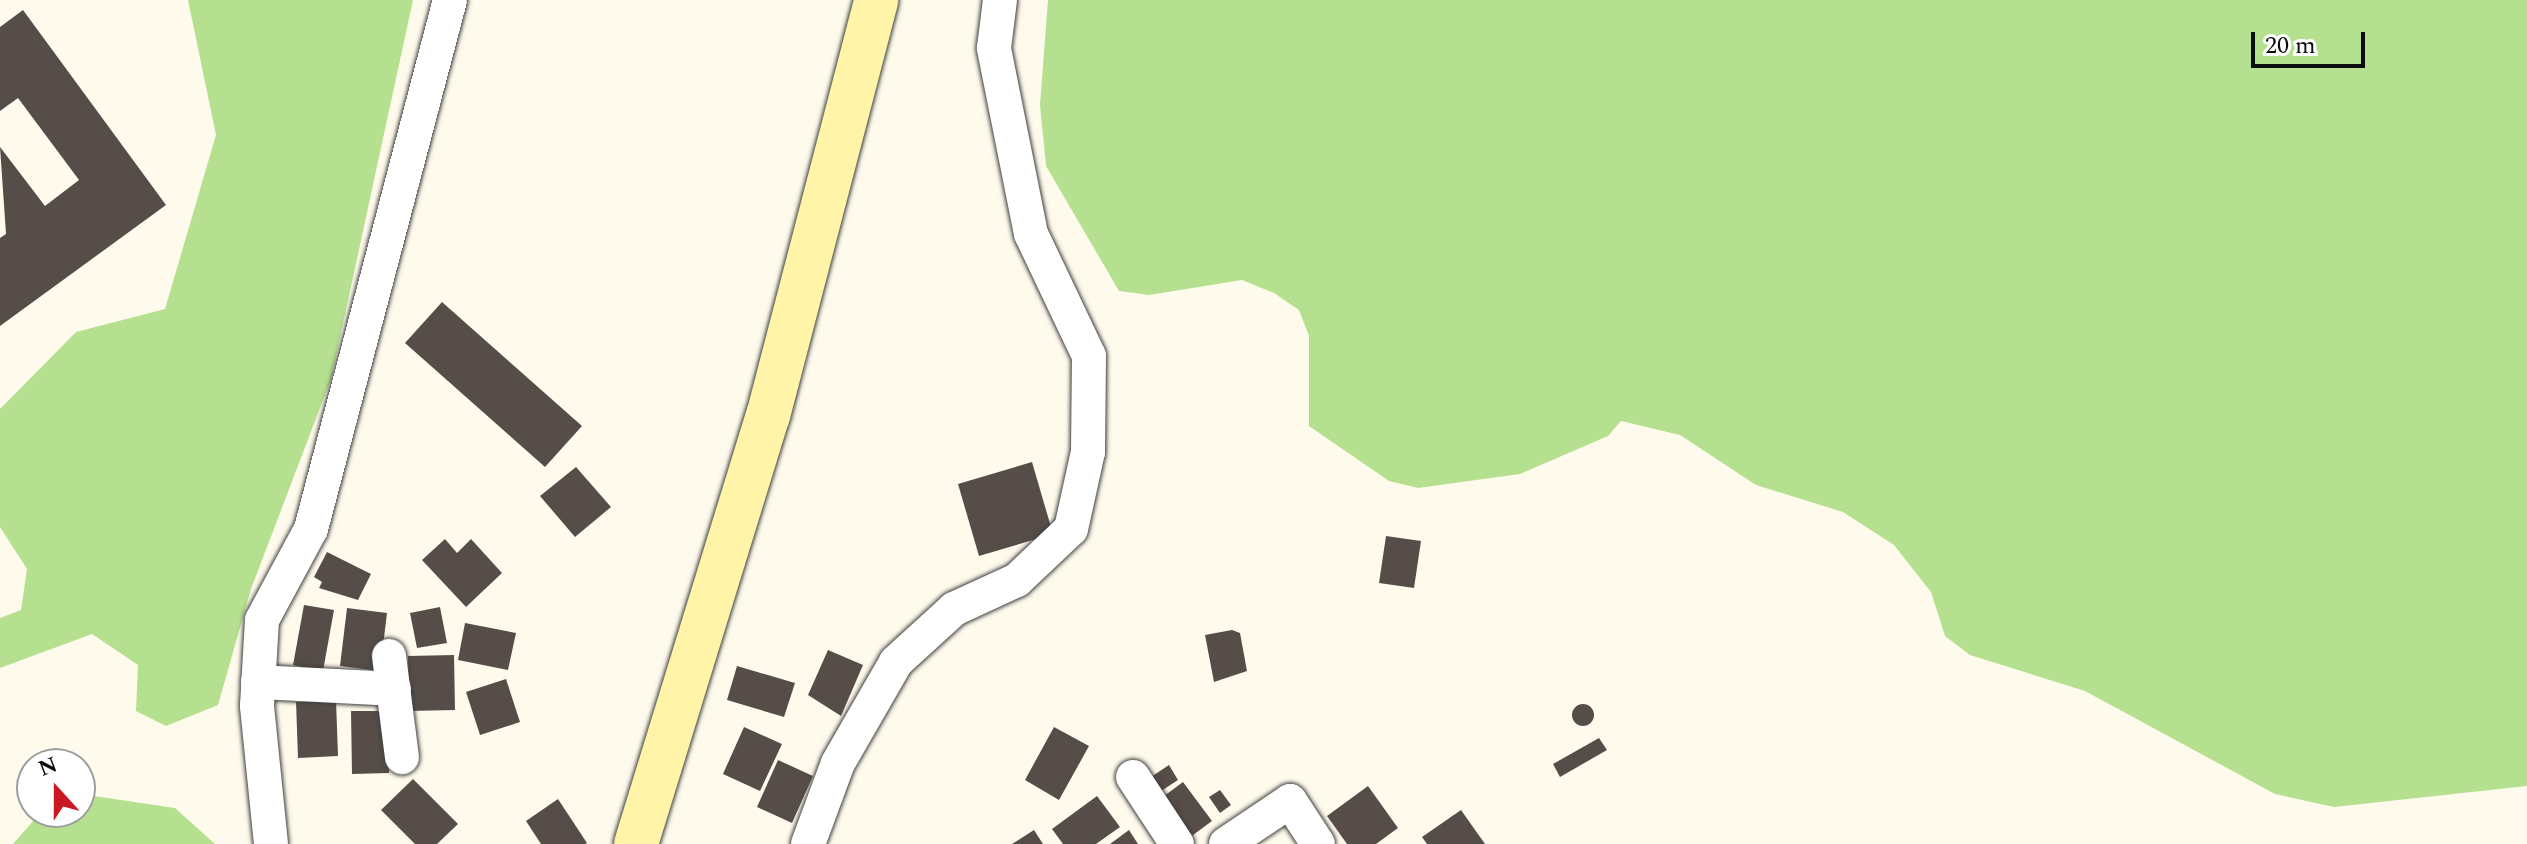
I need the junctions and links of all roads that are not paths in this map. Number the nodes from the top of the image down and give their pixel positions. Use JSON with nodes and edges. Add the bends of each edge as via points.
{"nodes":[{"id":1,"x":450,"y":0,"type":"edge"},
{"id":2,"x":876,"y":0,"type":"edge"},
{"id":3,"x":1000,"y":0,"type":"edge"},
{"id":4,"x":258,"y":682,"type":"junction"},
{"id":5,"x":402,"y":757,"type":"dead end"},
{"id":6,"x":1133,"y":777,"type":"dead end"},
{"id":7,"x":271,"y":844,"type":"edge"},
{"id":8,"x":636,"y":844,"type":"edge"},
{"id":9,"x":808,"y":844,"type":"edge"},
{"id":10,"x":1177,"y":844,"type":"edge"},
{"id":11,"x":1226,"y":844,"type":"edge"},
{"id":12,"x":1318,"y":844,"type":"edge"}],
"edges":[{"from":1,"to":4,"type":"street","via":[[311,529],[262,620]]},
{"from":2,"to":8,"type":"street","via":[[768,416]]},
{"from":3,"to":9,"type":"street","via":[[994,48],[1031,234],[1089,356],[1088,452],[1071,529],[1017,580],[954,609],[896,662],[838,763]]},
{"from":4,"to":5,"type":"street","via":[[392,672]]},
{"from":4,"to":7,"type":"street"},
{"from":6,"to":10,"type":"street"},
{"from":11,"to":12,"type":"street","via":[[1290,801]]}]}
